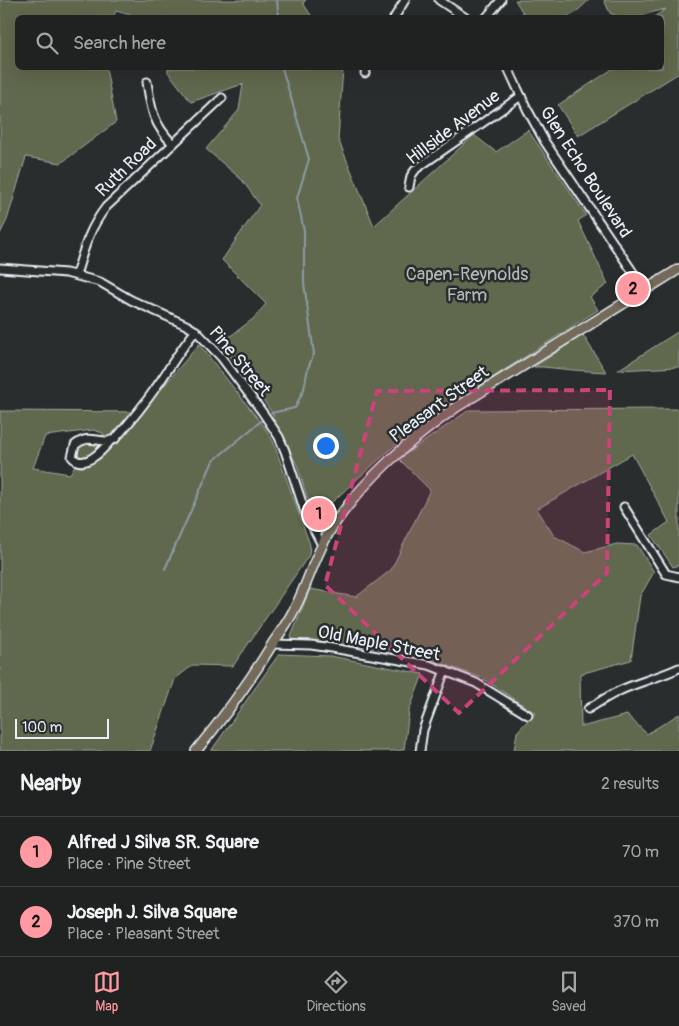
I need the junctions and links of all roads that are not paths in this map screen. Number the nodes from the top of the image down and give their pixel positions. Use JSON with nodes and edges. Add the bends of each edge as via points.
{"nodes":[{"id":1,"x":405,"y":0,"type":"edge"},
{"id":2,"x":439,"y":0,"type":"edge"},
{"id":3,"x":500,"y":0,"type":"edge"},
{"id":4,"x":396,"y":15,"type":"edge"},
{"id":5,"x":462,"y":15,"type":"edge"},
{"id":6,"x":488,"y":15,"type":"edge"},
{"id":7,"x":509,"y":70,"type":"edge"},
{"id":8,"x":147,"y":82,"type":"dead end"},
{"id":9,"x":521,"y":96,"type":"junction"},
{"id":10,"x":222,"y":98,"type":"dead end"},
{"id":11,"x":173,"y":144,"type":"junction"},
{"id":12,"x":408,"y":187,"type":"dead end"},
{"id":13,"x":0,"y":268,"type":"edge"},
{"id":14,"x":679,"y":269,"type":"edge"},
{"id":15,"x":76,"y":275,"type":"junction"},
{"id":16,"x":645,"y":290,"type":"junction"},
{"id":17,"x":196,"y":331,"type":"junction"},
{"id":18,"x":111,"y":440,"type":"junction"},
{"id":19,"x":624,"y":507,"type":"dead end"},
{"id":20,"x":307,"y":517,"type":"junction"},
{"id":21,"x":338,"y":518,"type":"junction"},
{"id":22,"x":322,"y":545,"type":"junction"},
{"id":23,"x":679,"y":577,"type":"edge"},
{"id":24,"x":273,"y":644,"type":"junction"},
{"id":25,"x":679,"y":668,"type":"edge"},
{"id":26,"x":445,"y":670,"type":"junction"},
{"id":27,"x":588,"y":709,"type":"dead end"},
{"id":28,"x":528,"y":715,"type":"dead end"},
{"id":29,"x":196,"y":751,"type":"edge"},
{"id":30,"x":420,"y":751,"type":"edge"}],
"edges":[{"from":1,"to":4,"type":"street"},
{"from":2,"to":5,"type":"street"},
{"from":3,"to":6,"type":"street"},
{"from":7,"to":9,"type":"street","name":"Glen Echo Boulevard"},
{"from":8,"to":11,"type":"street","via":[[155,121]]},
{"from":9,"to":12,"type":"street","name":"Hillside Avenue","via":[[416,169]]},
{"from":9,"to":16,"type":"street","name":"Glen Echo Boulevard","via":[[550,150]]},
{"from":10,"to":11,"type":"street","name":"Ruth Road"},
{"from":11,"to":15,"type":"street","name":"Ruth Road","via":[[96,220]]},
{"from":13,"to":15,"type":"street","name":"Pine Street"},
{"from":14,"to":16,"type":"main road","name":"Pleasant Street"},
{"from":15,"to":17,"type":"street","name":"Pine Street","via":[[100,282]]},
{"from":16,"to":21,"type":"main road","name":"Pleasant Street","via":[[435,422],[380,468]]},
{"from":17,"to":18,"type":"street","via":[[136,415]]},
{"from":17,"to":20,"type":"street","name":"Pine Street","via":[[221,357],[273,426]]},
{"from":18,"to":18,"type":"street","via":[[90,460],[79,462],[72,457],[74,445],[78,442]]},
{"from":19,"to":23,"type":"street","via":[[666,574]]},
{"from":20,"to":21,"type":"street","via":[[324,522]]},
{"from":20,"to":22,"type":"street","name":"Pine Street"},
{"from":21,"to":22,"type":"main road","name":"Pleasant Street"},
{"from":22,"to":24,"type":"main road","name":"Pleasant Street","via":[[294,610]]},
{"from":24,"to":26,"type":"street","name":"Old Maple Street","via":[[332,648]]},
{"from":24,"to":29,"type":"main road","name":"Pleasant Street"},
{"from":25,"to":27,"type":"street","via":[[620,690]]},
{"from":26,"to":28,"type":"street","name":"Old Maple Street","via":[[476,683]]},
{"from":26,"to":30,"type":"street","via":[[422,730]]}]}
